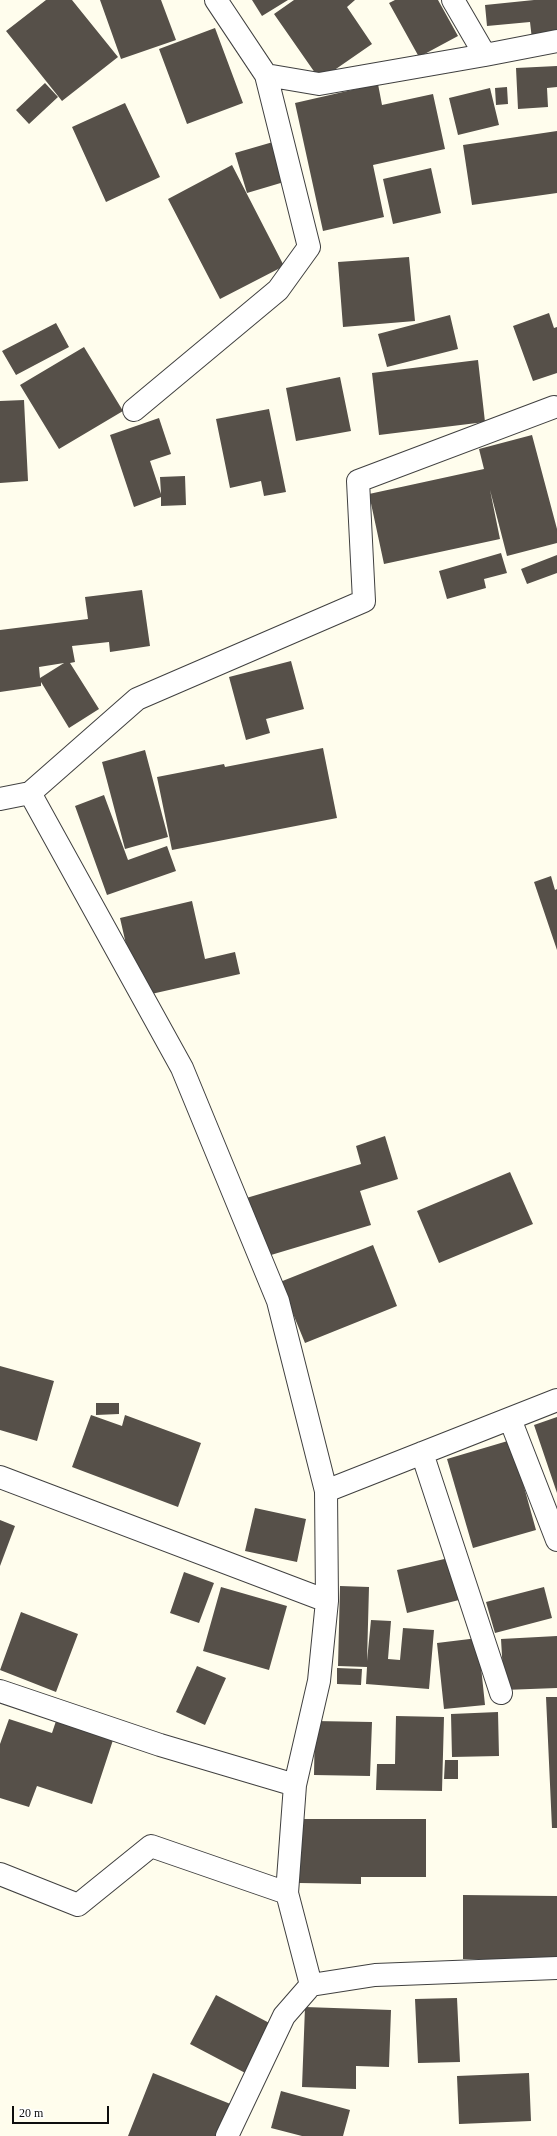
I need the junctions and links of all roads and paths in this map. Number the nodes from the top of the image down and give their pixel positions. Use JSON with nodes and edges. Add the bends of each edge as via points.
{"nodes":[{"id":1,"x":216,"y":0,"type":"edge"},
{"id":2,"x":453,"y":0,"type":"edge"},
{"id":3,"x":557,"y":42,"type":"edge"},
{"id":4,"x":485,"y":55,"type":"junction"},
{"id":5,"x":266,"y":75,"type":"junction"},
{"id":6,"x":554,"y":407,"type":"dead end"},
{"id":7,"x":134,"y":410,"type":"dead end"},
{"id":8,"x":30,"y":793,"type":"junction"},
{"id":9,"x":0,"y":799,"type":"edge"},
{"id":10,"x":557,"y":1400,"type":"edge"},
{"id":11,"x":510,"y":1419,"type":"junction"},
{"id":12,"x":422,"y":1453,"type":"junction"},
{"id":13,"x":0,"y":1477,"type":"edge"},
{"id":14,"x":326,"y":1491,"type":"junction"},
{"id":15,"x":557,"y":1540,"type":"edge"},
{"id":16,"x":328,"y":1601,"type":"junction"},
{"id":17,"x":0,"y":1691,"type":"edge"},
{"id":18,"x":501,"y":1693,"type":"dead end"},
{"id":19,"x":295,"y":1785,"type":"junction"},
{"id":20,"x":0,"y":1874,"type":"edge"},
{"id":21,"x":287,"y":1893,"type":"junction"},
{"id":22,"x":557,"y":1968,"type":"edge"},
{"id":23,"x":311,"y":1985,"type":"junction"},
{"id":24,"x":227,"y":2136,"type":"edge"}],
"edges":[{"from":1,"to":5,"type":"street"},
{"from":2,"to":4,"type":"street"},
{"from":3,"to":4,"type":"street"},
{"from":4,"to":5,"type":"street","via":[[319,84]]},
{"from":5,"to":7,"type":"street","via":[[309,247],[278,290]]},
{"from":6,"to":8,"type":"street","via":[[358,482],[364,601],[137,699]]},
{"from":8,"to":9,"type":"street"},
{"from":8,"to":14,"type":"street","via":[[182,1068],[278,1301]]},
{"from":10,"to":11,"type":"street"},
{"from":11,"to":12,"type":"street"},
{"from":11,"to":15,"type":"street"},
{"from":12,"to":14,"type":"street"},
{"from":12,"to":18,"type":"street"},
{"from":13,"to":16,"type":"street"},
{"from":14,"to":16,"type":"street"},
{"from":16,"to":19,"type":"street","via":[[319,1681]]},
{"from":17,"to":19,"type":"street","via":[[160,1745]]},
{"from":19,"to":21,"type":"street"},
{"from":20,"to":21,"type":"street","via":[[78,1905],[151,1846]]},
{"from":21,"to":23,"type":"street"},
{"from":22,"to":23,"type":"street","via":[[374,1975]]},
{"from":23,"to":24,"type":"street","via":[[284,2016]]}]}
